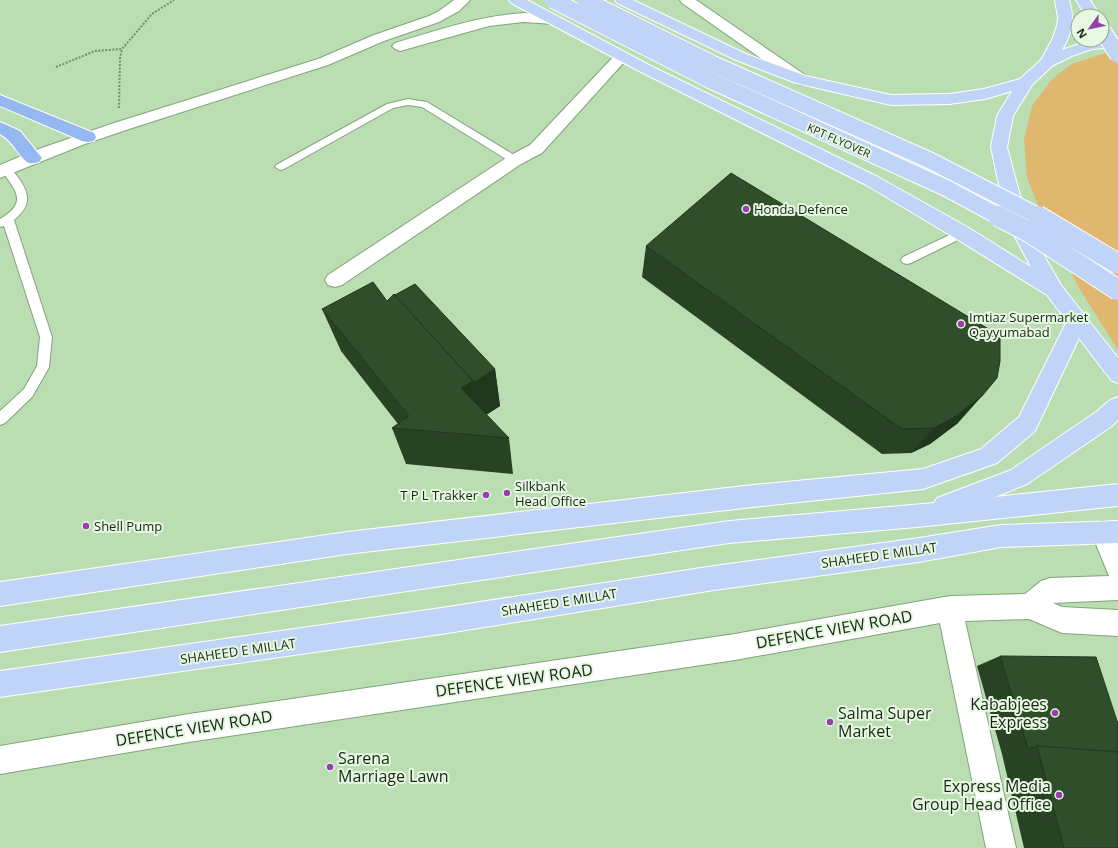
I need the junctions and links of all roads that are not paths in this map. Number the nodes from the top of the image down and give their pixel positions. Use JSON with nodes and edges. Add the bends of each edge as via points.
{"nodes":[{"id":1,"x":463,"y":0,"type":"edge"},
{"id":2,"x":516,"y":0,"type":"edge"},
{"id":3,"x":553,"y":0,"type":"edge"},
{"id":4,"x":585,"y":0,"type":"edge"},
{"id":5,"x":622,"y":0,"type":"edge"},
{"id":6,"x":687,"y":0,"type":"edge"},
{"id":7,"x":1062,"y":0,"type":"edge"},
{"id":8,"x":554,"y":20,"type":"junction"},
{"id":9,"x":1110,"y":42,"type":"edge"},
{"id":10,"x":1118,"y":43,"type":"edge"},
{"id":11,"x":1118,"y":55,"type":"edge"},
{"id":12,"x":621,"y":57,"type":"junction"},
{"id":13,"x":324,"y":62,"type":"junction"},
{"id":14,"x":1047,"y":63,"type":"junction"},
{"id":15,"x":802,"y":80,"type":"junction"},
{"id":16,"x":1026,"y":82,"type":"junction"},
{"id":17,"x":0,"y":100,"type":"edge"},
{"id":18,"x":0,"y":127,"type":"edge"},
{"id":19,"x":88,"y":137,"type":"junction"},
{"id":20,"x":33,"y":158,"type":"junction"},
{"id":21,"x":516,"y":160,"type":"junction"},
{"id":22,"x":280,"y":167,"type":"dead end"},
{"id":23,"x":3,"y":171,"type":"edge"},
{"id":24,"x":4,"y":222,"type":"edge"},
{"id":25,"x":962,"y":233,"type":"junction"},
{"id":26,"x":907,"y":260,"type":"dead end"},
{"id":27,"x":1118,"y":264,"type":"edge"},
{"id":28,"x":335,"y":280,"type":"dead end"},
{"id":29,"x":1054,"y":290,"type":"junction"},
{"id":30,"x":1118,"y":290,"type":"edge"},
{"id":31,"x":1077,"y":321,"type":"junction"},
{"id":32,"x":1118,"y":374,"type":"edge"},
{"id":33,"x":1118,"y":406,"type":"edge"},
{"id":34,"x":0,"y":419,"type":"edge"},
{"id":35,"x":1118,"y":495,"type":"edge"},
{"id":36,"x":917,"y":516,"type":"junction"},
{"id":37,"x":1111,"y":532,"type":"edge"},
{"id":38,"x":1118,"y":569,"type":"edge"},
{"id":39,"x":1118,"y":588,"type":"edge"},
{"id":40,"x":0,"y":594,"type":"edge"},
{"id":41,"x":1029,"y":606,"type":"junction"},
{"id":42,"x":950,"y":609,"type":"junction"},
{"id":43,"x":1118,"y":623,"type":"edge"},
{"id":44,"x":0,"y":639,"type":"edge"},
{"id":45,"x":0,"y":684,"type":"edge"},
{"id":46,"x":0,"y":760,"type":"edge"},
{"id":47,"x":1001,"y":848,"type":"edge"}],
"edges":[{"from":1,"to":13,"type":"street","via":[[436,19],[380,38]]},
{"from":2,"to":8,"type":"main road"},
{"from":3,"to":30,"type":"main road","name":"KPT FLYOVER","bridge":true,"via":[[712,82],[946,188],[1029,232]]},
{"from":4,"to":27,"type":"main road","name":"KPT FLYOVER","bridge":true,"via":[[730,72],[961,176],[1046,220]]},
{"from":5,"to":15,"type":"main road","via":[[741,57]]},
{"from":6,"to":15,"type":"street"},
{"from":7,"to":14,"type":"main road","via":[[1066,27]]},
{"from":8,"to":12,"type":"main road"},
{"from":8,"to":13,"type":"street","via":[[500,20],[385,51]]},
{"from":9,"to":11,"type":"main road","bridge":true},
{"from":10,"to":14,"type":"main road","via":[[1090,45]]},
{"from":12,"to":21,"type":"street","via":[[536,149]]},
{"from":12,"to":25,"type":"main road","via":[[872,181]]},
{"from":13,"to":19,"type":"street"},
{"from":14,"to":16,"type":"main road"},
{"from":15,"to":16,"type":"main road","via":[[891,100],[949,99],[985,94]]},
{"from":16,"to":29,"type":"main road","via":[[1005,116],[999,146],[1023,235]]},
{"from":17,"to":19,"type":"highway"},
{"from":18,"to":20,"type":"highway","via":[[14,135]]},
{"from":19,"to":20,"type":"street"},
{"from":20,"to":23,"type":"street"},
{"from":21,"to":22,"type":"lane","via":[[424,104],[408,102],[390,106]]},
{"from":21,"to":28,"type":"street"},
{"from":23,"to":24,"type":"lane","via":[[22,192],[23,200],[18,211]]},
{"from":24,"to":34,"type":"lane","via":[[46,337],[42,367],[28,393]]},
{"from":25,"to":26,"type":"lane"},
{"from":25,"to":29,"type":"main road"},
{"from":29,"to":31,"type":"main road"},
{"from":31,"to":32,"type":"main road"},
{"from":31,"to":40,"type":"main road","via":[[1027,424],[989,456],[923,479],[347,543]]},
{"from":33,"to":36,"type":"main road","via":[[1104,419],[1019,477]]},
{"from":35,"to":36,"type":"main road"},
{"from":36,"to":44,"type":"main road","via":[[729,532]]},
{"from":37,"to":38,"type":"street"},
{"from":37,"to":45,"type":"main road","name":"SHAHEED E MILLAT","via":[[1001,536]]},
{"from":39,"to":41,"type":"street","via":[[1050,590]]},
{"from":41,"to":42,"type":"street","name":"DEFENCE VIEW ROAD"},
{"from":41,"to":43,"type":"street","name":"DEFENCE VIEW ROAD","via":[[1062,620]]},
{"from":42,"to":46,"type":"street","name":"DEFENCE VIEW ROAD","via":[[735,647],[189,728]]},
{"from":42,"to":47,"type":"street"}]}
